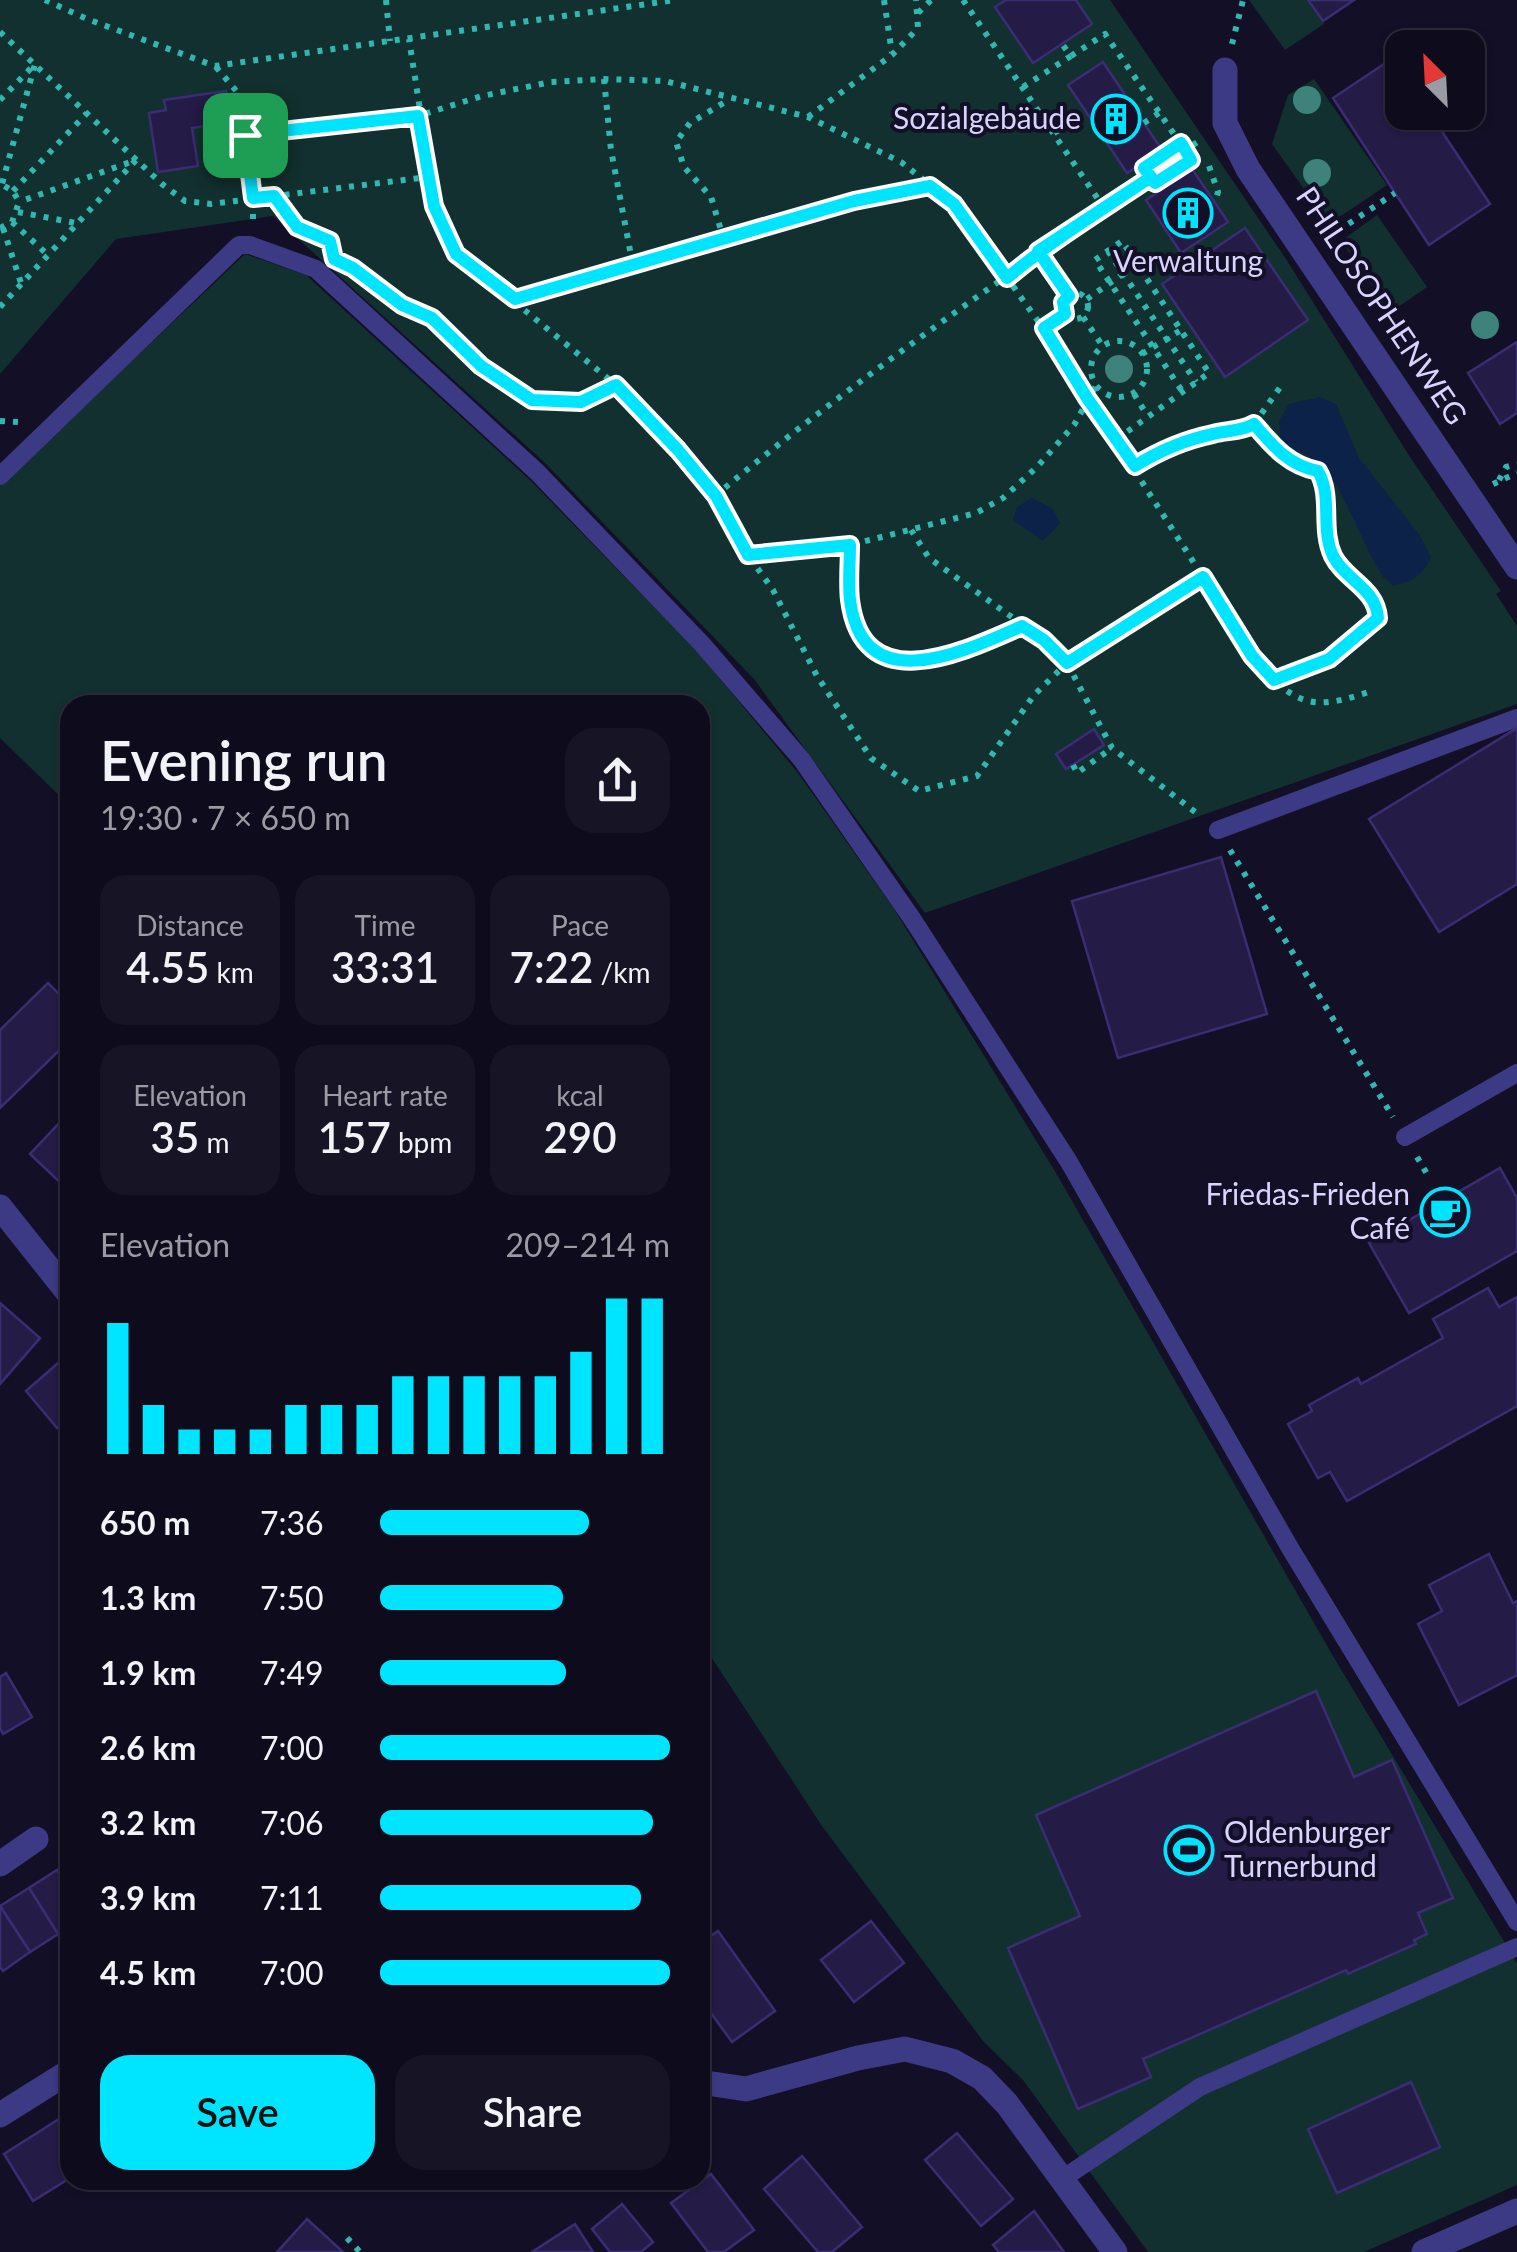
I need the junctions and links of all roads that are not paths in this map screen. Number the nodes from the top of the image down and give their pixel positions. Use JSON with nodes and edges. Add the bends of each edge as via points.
{"nodes":[{"id":1,"x":1225,"y":70,"type":"road end"},
{"id":2,"x":0,"y":476,"type":"edge"},
{"id":3,"x":1517,"y":568,"type":"edge"},
{"id":4,"x":1517,"y":718,"type":"edge"},
{"id":5,"x":1218,"y":830,"type":"road end"},
{"id":6,"x":1517,"y":1073,"type":"edge"},
{"id":7,"x":1405,"y":1137,"type":"road end"},
{"id":8,"x":0,"y":1208,"type":"edge"},
{"id":9,"x":60,"y":1283,"type":"edge"},
{"id":10,"x":36,"y":1839,"type":"dead end"},
{"id":11,"x":0,"y":1864,"type":"edge"},
{"id":12,"x":1517,"y":1922,"type":"edge"},
{"id":13,"x":1517,"y":1946,"type":"edge"},
{"id":14,"x":60,"y":2077,"type":"edge"},
{"id":15,"x":710,"y":2083,"type":"edge"},
{"id":16,"x":0,"y":2116,"type":"edge"},
{"id":17,"x":1062,"y":2180,"type":"junction"},
{"id":18,"x":1517,"y":2211,"type":"edge"},
{"id":19,"x":1114,"y":2252,"type":"edge"},
{"id":20,"x":1424,"y":2252,"type":"edge"}],
"edges":[{"from":1,"to":3,"type":"street","name":"PHILOSOPHENWEG","via":[[1225,123],[1248,168]]},
{"from":2,"to":12,"type":"lane","via":[[239,245],[316,269],[537,472],[802,760],[913,920],[1069,1162],[1290,1548]]},
{"from":4,"to":5,"type":"lane"},
{"from":6,"to":7,"type":"lane"},
{"from":8,"to":9,"type":"street"},
{"from":10,"to":11,"type":"street"},
{"from":13,"to":17,"type":"lane","via":[[1200,2087]]},
{"from":14,"to":16,"type":"street"},
{"from":15,"to":17,"type":"street","via":[[746,2088],[905,2049],[952,2061],[982,2078]]},
{"from":17,"to":19,"type":"street"},
{"from":18,"to":20,"type":"street"}]}
